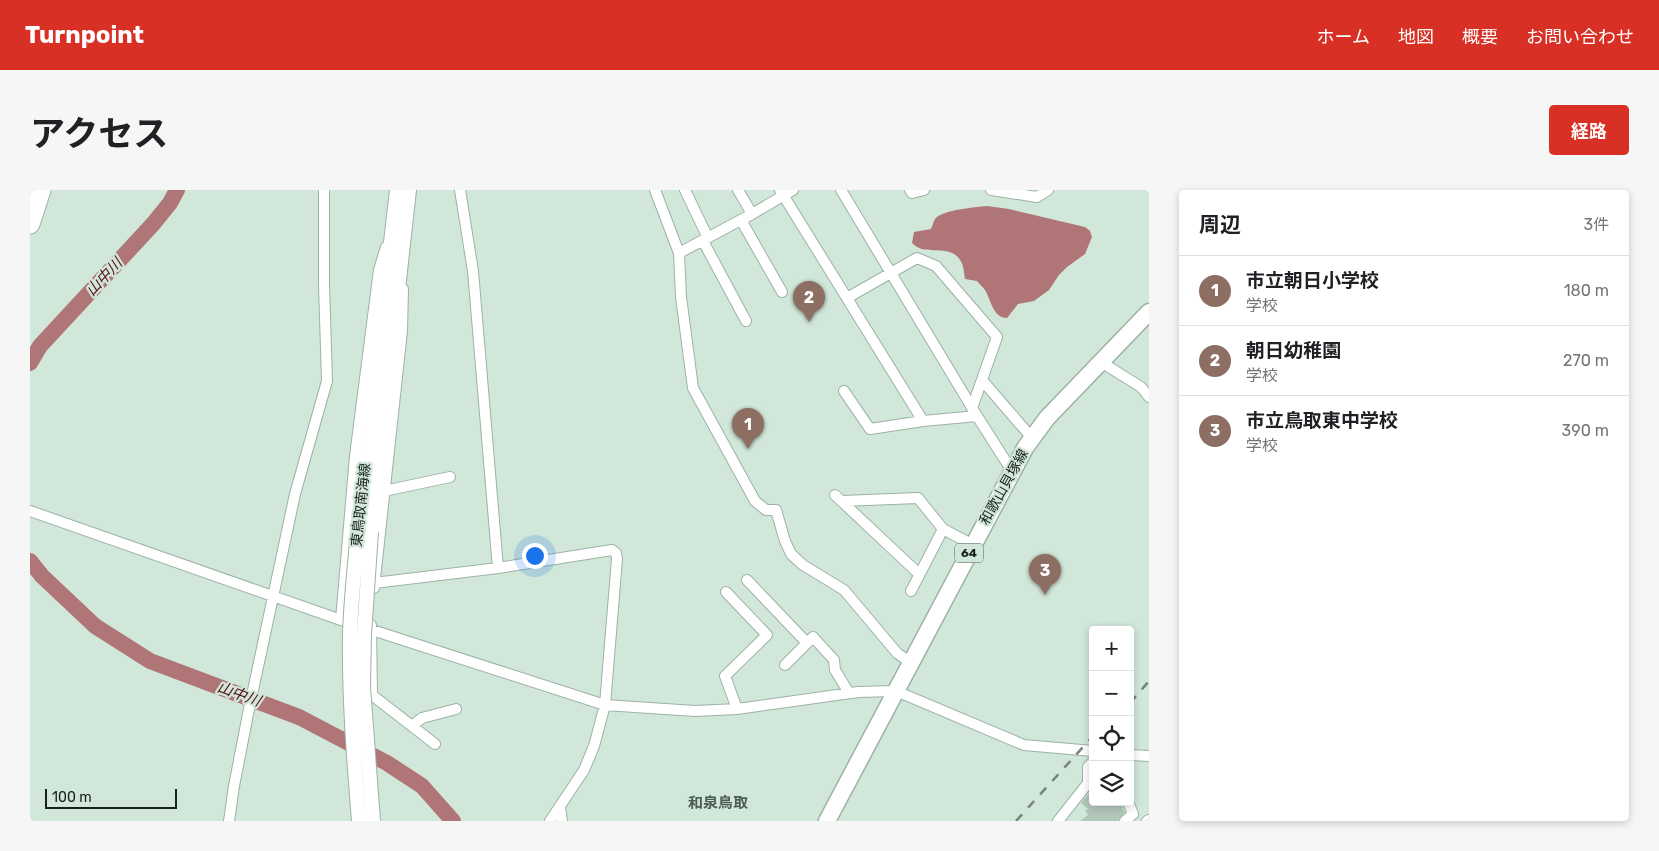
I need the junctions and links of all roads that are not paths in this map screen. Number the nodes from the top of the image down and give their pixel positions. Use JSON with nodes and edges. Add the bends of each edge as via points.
{"nodes":[{"id":1,"x":40,"y":190,"type":"edge"},
{"id":2,"x":324,"y":190,"type":"edge"},
{"id":3,"x":397,"y":190,"type":"edge"},
{"id":4,"x":409,"y":190,"type":"edge"},
{"id":5,"x":460,"y":190,"type":"edge"},
{"id":6,"x":655,"y":190,"type":"edge"},
{"id":7,"x":685,"y":190,"type":"edge"},
{"id":8,"x":738,"y":190,"type":"edge"},
{"id":9,"x":793,"y":190,"type":"edge"},
{"id":10,"x":840,"y":190,"type":"edge"},
{"id":11,"x":910,"y":190,"type":"edge"},
{"id":12,"x":924,"y":190,"type":"edge"},
{"id":13,"x":991,"y":190,"type":"edge"},
{"id":14,"x":1042,"y":192,"type":"edge"},
{"id":15,"x":782,"y":193,"type":"edge"},
{"id":16,"x":752,"y":214,"type":"junction"},
{"id":17,"x":741,"y":220,"type":"junction"},
{"id":18,"x":30,"y":224,"type":"edge"},
{"id":19,"x":393,"y":225,"type":"junction"},
{"id":20,"x":705,"y":239,"type":"junction"},
{"id":21,"x":402,"y":248,"type":"junction"},
{"id":22,"x":679,"y":253,"type":"junction"},
{"id":23,"x":891,"y":273,"type":"junction"},
{"id":24,"x":782,"y":292,"type":"dead end"},
{"id":25,"x":847,"y":298,"type":"junction"},
{"id":26,"x":1149,"y":312,"type":"edge"},
{"id":27,"x":746,"y":321,"type":"dead end"},
{"id":28,"x":1101,"y":362,"type":"junction"},
{"id":29,"x":982,"y":380,"type":"junction"},
{"id":30,"x":844,"y":391,"type":"dead end"},
{"id":31,"x":1149,"y":397,"type":"edge"},
{"id":32,"x":974,"y":412,"type":"junction"},
{"id":33,"x":923,"y":421,"type":"junction"},
{"id":34,"x":1032,"y":438,"type":"junction"},
{"id":35,"x":1012,"y":471,"type":"junction"},
{"id":36,"x":450,"y":477,"type":"dead end"},
{"id":37,"x":384,"y":491,"type":"junction"},
{"id":38,"x":30,"y":511,"type":"edge"},
{"id":39,"x":943,"y":528,"type":"junction"},
{"id":40,"x":365,"y":532,"type":"junction"},
{"id":41,"x":973,"y":544,"type":"junction"},
{"id":42,"x":498,"y":568,"type":"junction"},
{"id":43,"x":919,"y":574,"type":"junction"},
{"id":44,"x":747,"y":580,"type":"dead end"},
{"id":45,"x":374,"y":583,"type":"junction"},
{"id":46,"x":911,"y":591,"type":"dead end"},
{"id":47,"x":726,"y":592,"type":"dead end"},
{"id":48,"x":274,"y":596,"type":"junction"},
{"id":49,"x":341,"y":620,"type":"junction"},
{"id":50,"x":371,"y":629,"type":"junction"},
{"id":51,"x":807,"y":643,"type":"junction"},
{"id":52,"x":912,"y":663,"type":"junction"},
{"id":53,"x":785,"y":665,"type":"dead end"},
{"id":54,"x":896,"y":691,"type":"junction"},
{"id":55,"x":849,"y":693,"type":"junction"},
{"id":56,"x":605,"y":706,"type":"junction"},
{"id":57,"x":456,"y":708,"type":"dead end"},
{"id":58,"x":737,"y":709,"type":"junction"},
{"id":59,"x":412,"y":726,"type":"junction"},
{"id":60,"x":435,"y":744,"type":"dead end"},
{"id":61,"x":1089,"y":751,"type":"edge"},
{"id":62,"x":1134,"y":755,"type":"edge"},
{"id":63,"x":1149,"y":756,"type":"edge"},
{"id":64,"x":1089,"y":766,"type":"edge"},
{"id":65,"x":1130,"y":806,"type":"edge"},
{"id":66,"x":560,"y":807,"type":"junction"},
{"id":67,"x":229,"y":821,"type":"edge"},
{"id":68,"x":359,"y":821,"type":"edge"},
{"id":69,"x":373,"y":821,"type":"edge"},
{"id":70,"x":550,"y":821,"type":"edge"},
{"id":71,"x":562,"y":821,"type":"edge"},
{"id":72,"x":827,"y":821,"type":"edge"},
{"id":73,"x":1058,"y":821,"type":"edge"},
{"id":74,"x":1125,"y":821,"type":"edge"}],
"edges":[{"from":1,"to":18,"type":"highway"},
{"from":2,"to":48,"type":"street","via":[[327,381],[295,494]]},
{"from":3,"to":19,"type":"main road","name":"東鳥取南海線"},
{"from":4,"to":21,"type":"main road","name":"東鳥取南海線"},
{"from":5,"to":42,"type":"street","via":[[472,270]]},
{"from":6,"to":22,"type":"street"},
{"from":7,"to":20,"type":"street"},
{"from":8,"to":16,"type":"street"},
{"from":9,"to":15,"type":"street"},
{"from":10,"to":23,"type":"street"},
{"from":11,"to":12,"type":"street","via":[[912,193]]},
{"from":13,"to":14,"type":"street","via":[[1037,197]]},
{"from":15,"to":16,"type":"street"},
{"from":15,"to":25,"type":"street"},
{"from":16,"to":17,"type":"street"},
{"from":17,"to":20,"type":"street"},
{"from":17,"to":24,"type":"street"},
{"from":19,"to":40,"type":"main road","name":"東鳥取南海線"},
{"from":19,"to":49,"type":"street","via":[[379,270],[370,333],[354,466]]},
{"from":20,"to":22,"type":"street"},
{"from":20,"to":27,"type":"street"},
{"from":21,"to":37,"type":"street","via":[[402,331]]},
{"from":21,"to":40,"type":"main road","name":"東鳥取南海線"},
{"from":22,"to":52,"type":"street","via":[[693,388],[755,501],[766,510],[776,510],[791,554],[844,590],[897,652]]},
{"from":23,"to":25,"type":"street"},
{"from":23,"to":29,"type":"street","via":[[918,258],[936,266],[998,337]]},
{"from":23,"to":32,"type":"street"},
{"from":25,"to":33,"type":"street"},
{"from":26,"to":28,"type":"main road","name":"和歌山貝塚線","number":"64"},
{"from":28,"to":31,"type":"street","via":[[1141,387]]},
{"from":28,"to":34,"type":"main road","name":"和歌山貝塚線","number":"64"},
{"from":29,"to":32,"type":"street"},
{"from":29,"to":34,"type":"street"},
{"from":30,"to":33,"type":"street","via":[[870,429]]},
{"from":32,"to":33,"type":"street"},
{"from":32,"to":35,"type":"street"},
{"from":34,"to":35,"type":"main road","name":"和歌山貝塚線","number":"64"},
{"from":35,"to":41,"type":"main road","name":"和歌山貝塚線","number":"64"},
{"from":36,"to":37,"type":"street"},
{"from":37,"to":45,"type":"street"},
{"from":38,"to":48,"type":"street"},
{"from":39,"to":41,"type":"street"},
{"from":39,"to":43,"type":"street"},
{"from":39,"to":43,"type":"street","via":[[918,498],[839,498]]},
{"from":40,"to":68,"type":"main road","name":"東鳥取南海線","bridge":true,"via":[[352,599],[350,643]]},
{"from":40,"to":69,"type":"main road","name":"東鳥取南海線","bridge":true,"via":[[363,687]]},
{"from":41,"to":52,"type":"main road","name":"和歌山貝塚線","number":"64"},
{"from":42,"to":45,"type":"street"},
{"from":42,"to":56,"type":"street","via":[[612,550],[616,553]]},
{"from":43,"to":46,"type":"street"},
{"from":44,"to":51,"type":"street"},
{"from":45,"to":50,"type":"street"},
{"from":47,"to":58,"type":"street","via":[[767,634],[725,676]]},
{"from":48,"to":49,"type":"street"},
{"from":48,"to":67,"type":"street"},
{"from":49,"to":50,"type":"street"},
{"from":50,"to":56,"type":"street"},
{"from":50,"to":59,"type":"street","via":[[372,695]]},
{"from":51,"to":53,"type":"street"},
{"from":51,"to":55,"type":"street","via":[[813,637],[834,660],[835,670]]},
{"from":52,"to":54,"type":"main road","name":"和歌山貝塚線","number":"64"},
{"from":54,"to":55,"type":"street"},
{"from":54,"to":61,"type":"street","via":[[1024,745]]},
{"from":54,"to":72,"type":"main road","name":"和歌山貝塚線","number":"64"},
{"from":55,"to":58,"type":"street"},
{"from":56,"to":58,"type":"street","via":[[695,711]]},
{"from":56,"to":66,"type":"street","via":[[584,770]]},
{"from":57,"to":59,"type":"street","via":[[422,718]]},
{"from":59,"to":60,"type":"street"},
{"from":62,"to":63,"type":"street"},
{"from":64,"to":73,"type":"street","via":[[1088,783]]},
{"from":65,"to":74,"type":"street","via":[[1133,814]]},
{"from":66,"to":70,"type":"street"},
{"from":66,"to":71,"type":"street"}]}
